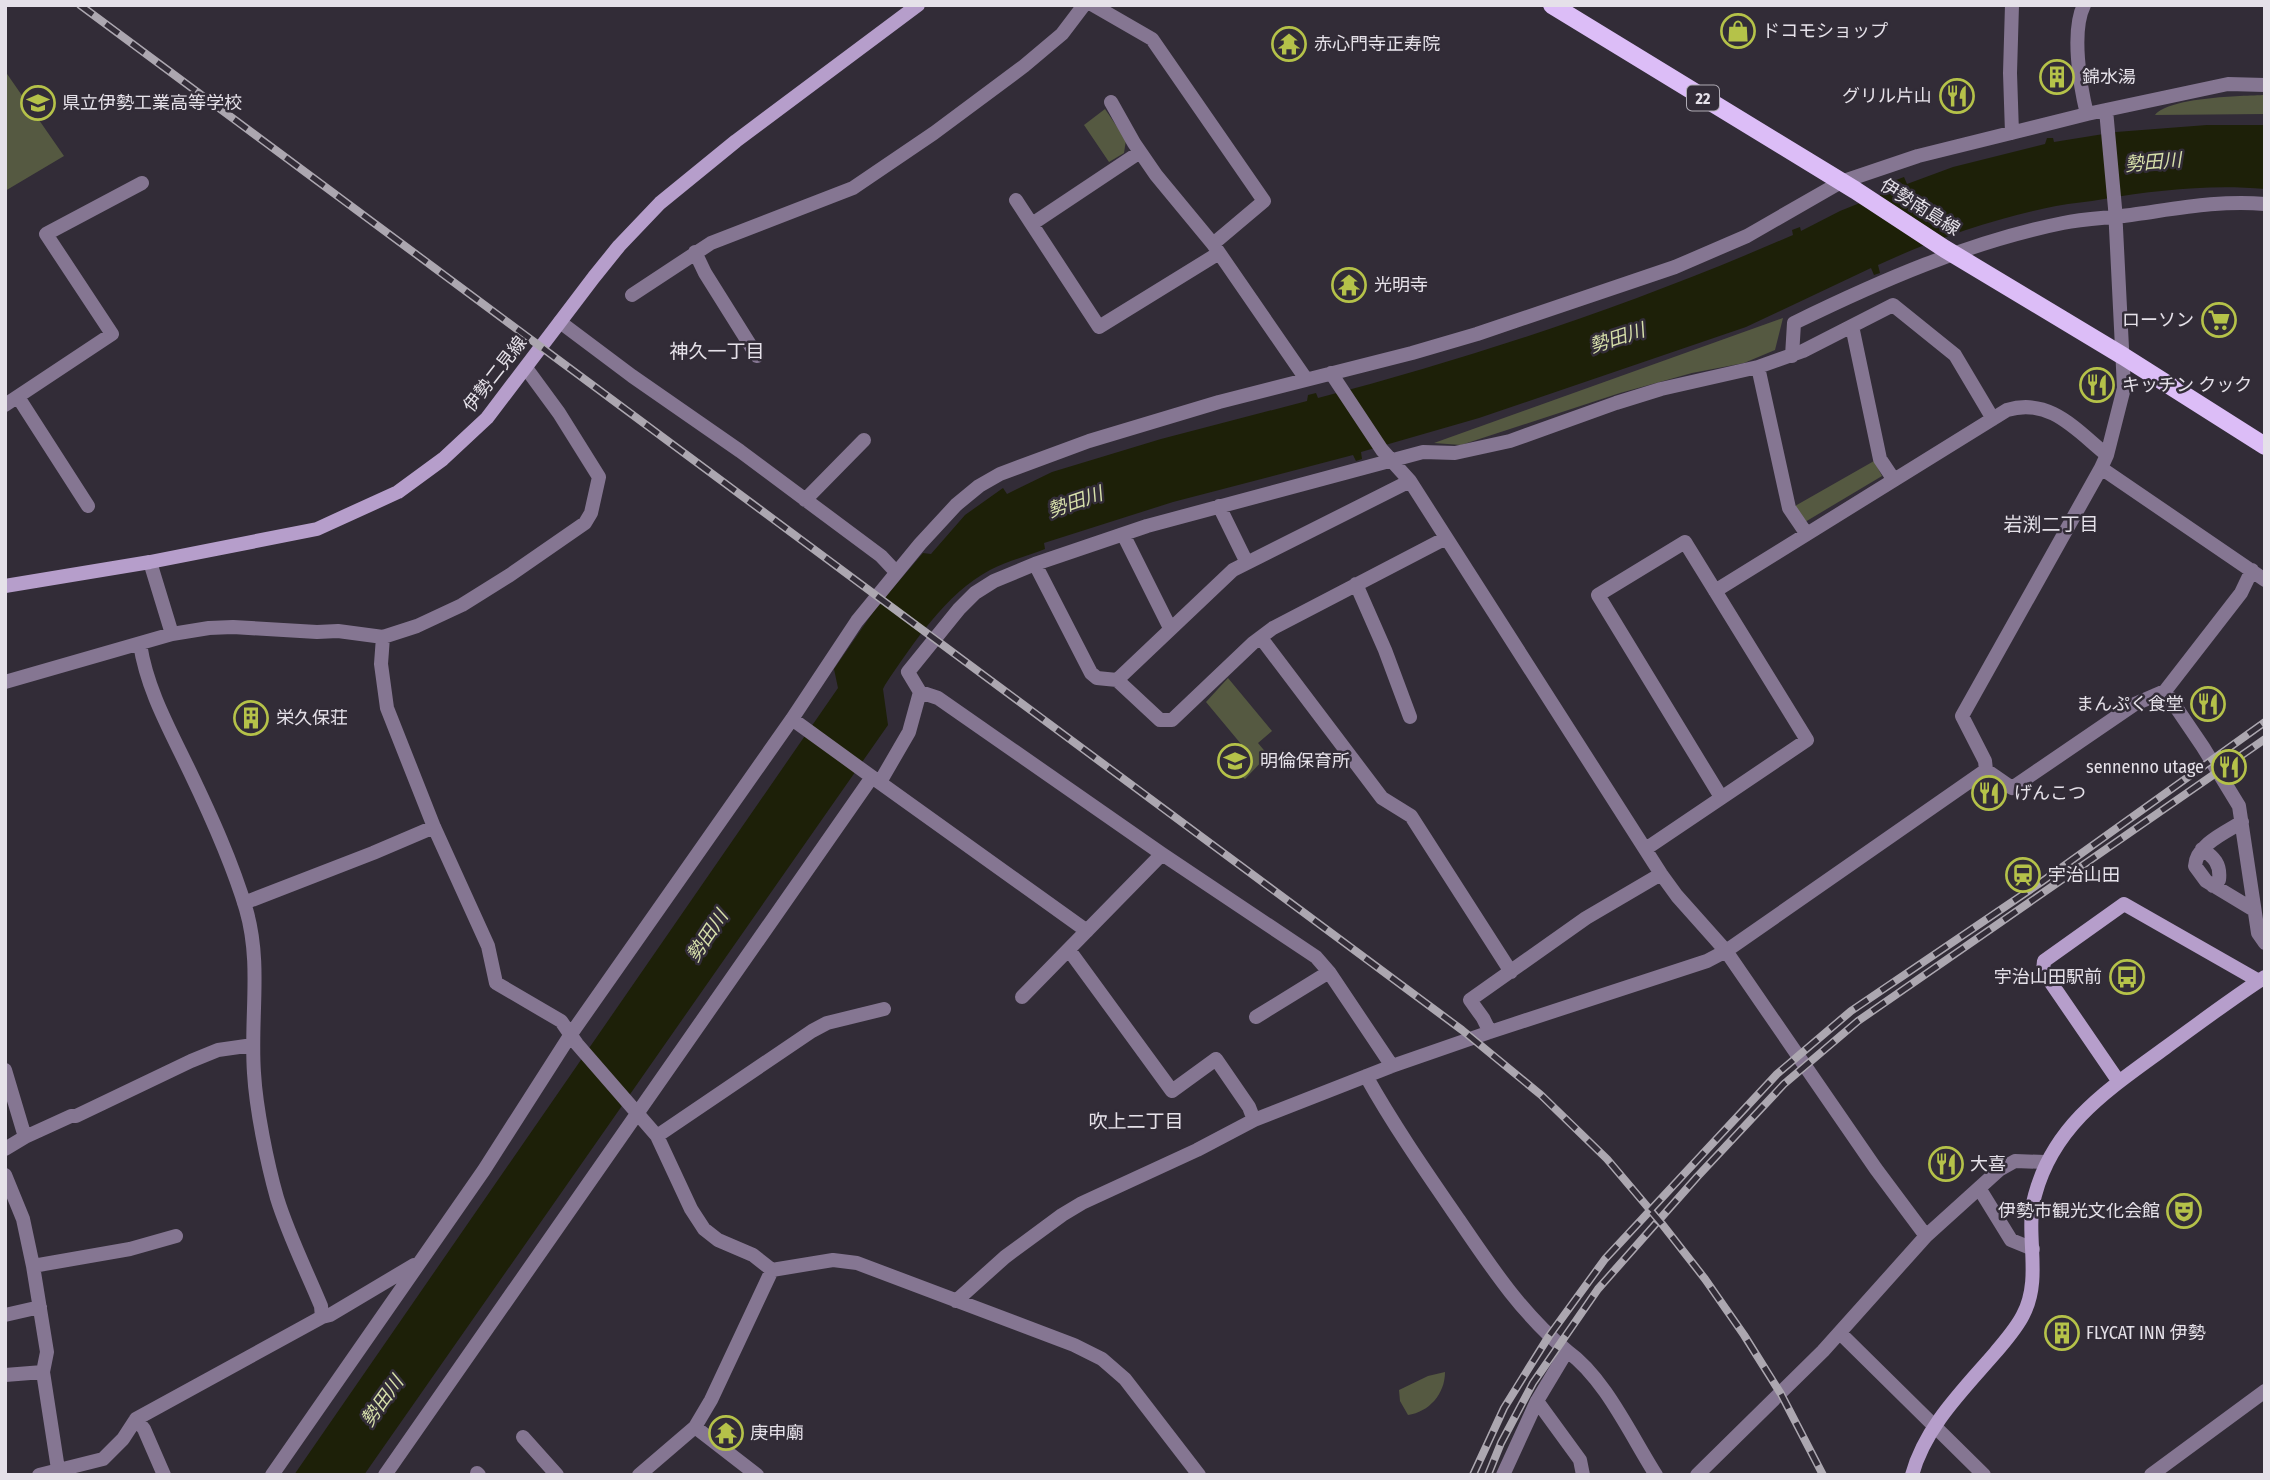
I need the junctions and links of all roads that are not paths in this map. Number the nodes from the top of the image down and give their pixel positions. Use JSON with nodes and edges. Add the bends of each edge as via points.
{"nodes":[{"id":1,"x":918,"y":5,"type":"edge"},
{"id":2,"x":1084,"y":5,"type":"edge"},
{"id":3,"x":1093,"y":5,"type":"edge"},
{"id":4,"x":1552,"y":5,"type":"edge"},
{"id":5,"x":2012,"y":5,"type":"edge"},
{"id":6,"x":2081,"y":6,"type":"edge"},
{"id":7,"x":2265,"y":85,"type":"edge"},
{"id":8,"x":1111,"y":102,"type":"dead end"},
{"id":9,"x":2087,"y":114,"type":"junction"},
{"id":10,"x":2107,"y":115,"type":"junction"},
{"id":11,"x":2012,"y":133,"type":"junction"},
{"id":12,"x":1140,"y":152,"type":"junction"},
{"id":13,"x":142,"y":183,"type":"dead end"},
{"id":14,"x":1848,"y":186,"type":"junction"},
{"id":15,"x":1016,"y":200,"type":"dead end"},
{"id":16,"x":2265,"y":204,"type":"edge"},
{"id":17,"x":2115,"y":213,"type":"junction"},
{"id":18,"x":1032,"y":224,"type":"junction"},
{"id":19,"x":1216,"y":248,"type":"junction"},
{"id":20,"x":1950,"y":251,"type":"junction"},
{"id":21,"x":695,"y":252,"type":"junction"},
{"id":22,"x":632,"y":295,"type":"dead end"},
{"id":23,"x":560,"y":322,"type":"junction"},
{"id":24,"x":1853,"y":326,"type":"junction"},
{"id":25,"x":757,"y":356,"type":"dead end"},
{"id":26,"x":1792,"y":356,"type":"junction"},
{"id":27,"x":2123,"y":356,"type":"junction"},
{"id":28,"x":1758,"y":367,"type":"junction"},
{"id":29,"x":526,"y":368,"type":"junction"},
{"id":30,"x":1335,"y":378,"type":"junction"},
{"id":31,"x":1306,"y":379,"type":"junction"},
{"id":32,"x":11,"y":401,"type":"edge"},
{"id":33,"x":1993,"y":419,"type":"junction"},
{"id":34,"x":864,"y":440,"type":"dead end"},
{"id":35,"x":2265,"y":446,"type":"edge"},
{"id":36,"x":1387,"y":455,"type":"junction"},
{"id":37,"x":2104,"y":462,"type":"junction"},
{"id":38,"x":1894,"y":480,"type":"junction"},
{"id":39,"x":1410,"y":481,"type":"junction"},
{"id":40,"x":805,"y":500,"type":"junction"},
{"id":41,"x":88,"y":506,"type":"dead end"},
{"id":42,"x":1219,"y":506,"type":"junction"},
{"id":43,"x":1806,"y":533,"type":"junction"},
{"id":44,"x":1123,"y":534,"type":"junction"},
{"id":45,"x":1446,"y":538,"type":"junction"},
{"id":46,"x":150,"y":562,"type":"junction"},
{"id":47,"x":1247,"y":563,"type":"junction"},
{"id":48,"x":1035,"y":564,"type":"junction"},
{"id":49,"x":2252,"y":570,"type":"junction"},
{"id":50,"x":896,"y":572,"type":"junction"},
{"id":51,"x":2265,"y":580,"type":"edge"},
{"id":52,"x":1356,"y":584,"type":"junction"},
{"id":53,"x":5,"y":586,"type":"edge"},
{"id":54,"x":1715,"y":590,"type":"junction"},
{"id":55,"x":1170,"y":628,"type":"junction"},
{"id":56,"x":172,"y":634,"type":"junction"},
{"id":57,"x":383,"y":637,"type":"junction"},
{"id":58,"x":1261,"y":638,"type":"junction"},
{"id":59,"x":140,"y":644,"type":"junction"},
{"id":60,"x":1117,"y":680,"type":"junction"},
{"id":61,"x":5,"y":682,"type":"edge"},
{"id":62,"x":2165,"y":691,"type":"junction"},
{"id":63,"x":920,"y":692,"type":"junction"},
{"id":64,"x":1410,"y":717,"type":"dead end"},
{"id":65,"x":794,"y":721,"type":"junction"},
{"id":66,"x":1986,"y":770,"type":"junction"},
{"id":67,"x":873,"y":777,"type":"junction"},
{"id":68,"x":1721,"y":797,"type":"junction"},
{"id":69,"x":2242,"y":822,"type":"junction"},
{"id":70,"x":435,"y":827,"type":"junction"},
{"id":71,"x":1647,"y":848,"type":"junction"},
{"id":72,"x":1162,"y":854,"type":"junction"},
{"id":73,"x":1661,"y":874,"type":"junction"},
{"id":74,"x":244,"y":903,"type":"junction"},
{"id":75,"x":2254,"y":910,"type":"junction"},
{"id":76,"x":1087,"y":931,"type":"junction"},
{"id":77,"x":2265,"y":943,"type":"edge"},
{"id":78,"x":1069,"y":950,"type":"junction"},
{"id":79,"x":1726,"y":951,"type":"junction"},
{"id":80,"x":1329,"y":972,"type":"junction"},
{"id":81,"x":1511,"y":972,"type":"junction"},
{"id":82,"x":2262,"y":979,"type":"edge"},
{"id":83,"x":1022,"y":997,"type":"dead end"},
{"id":84,"x":884,"y":1009,"type":"dead end"},
{"id":85,"x":1256,"y":1017,"type":"dead end"},
{"id":86,"x":1490,"y":1032,"type":"junction"},
{"id":87,"x":574,"y":1039,"type":"junction"},
{"id":88,"x":253,"y":1045,"type":"junction"},
{"id":89,"x":1392,"y":1066,"type":"junction"},
{"id":90,"x":5,"y":1070,"type":"edge"},
{"id":91,"x":1366,"y":1076,"type":"junction"},
{"id":92,"x":2119,"y":1082,"type":"junction"},
{"id":93,"x":634,"y":1109,"type":"junction"},
{"id":94,"x":1254,"y":1120,"type":"junction"},
{"id":95,"x":657,"y":1136,"type":"junction"},
{"id":96,"x":24,"y":1137,"type":"junction"},
{"id":97,"x":5,"y":1149,"type":"edge"},
{"id":98,"x":2045,"y":1162,"type":"junction"},
{"id":99,"x":5,"y":1175,"type":"edge"},
{"id":100,"x":1979,"y":1188,"type":"junction"},
{"id":101,"x":176,"y":1236,"type":"dead end"},
{"id":102,"x":1926,"y":1236,"type":"junction"},
{"id":103,"x":2033,"y":1249,"type":"junction"},
{"id":104,"x":419,"y":1262,"type":"junction"},
{"id":105,"x":33,"y":1266,"type":"junction"},
{"id":106,"x":772,"y":1270,"type":"junction"},
{"id":107,"x":956,"y":1301,"type":"junction"},
{"id":108,"x":40,"y":1307,"type":"junction"},
{"id":109,"x":5,"y":1315,"type":"edge"},
{"id":110,"x":322,"y":1317,"type":"junction"},
{"id":111,"x":1840,"y":1333,"type":"junction"},
{"id":112,"x":1567,"y":1351,"type":"junction"},
{"id":113,"x":43,"y":1371,"type":"junction"},
{"id":114,"x":5,"y":1375,"type":"edge"},
{"id":115,"x":2265,"y":1391,"type":"edge"},
{"id":116,"x":1537,"y":1401,"type":"junction"},
{"id":117,"x":136,"y":1419,"type":"junction"},
{"id":118,"x":1935,"y":1426,"type":"junction"},
{"id":119,"x":695,"y":1427,"type":"junction"},
{"id":120,"x":523,"y":1437,"type":"dead end"},
{"id":121,"x":66,"y":1471,"type":"edge"},
{"id":122,"x":39,"y":1475,"type":"edge"},
{"id":123,"x":164,"y":1475,"type":"edge"},
{"id":124,"x":272,"y":1475,"type":"edge"},
{"id":125,"x":385,"y":1475,"type":"edge"},
{"id":126,"x":557,"y":1475,"type":"edge"},
{"id":127,"x":639,"y":1475,"type":"edge"},
{"id":128,"x":757,"y":1475,"type":"edge"},
{"id":129,"x":1199,"y":1475,"type":"edge"},
{"id":130,"x":1503,"y":1475,"type":"edge"},
{"id":131,"x":1583,"y":1475,"type":"edge"},
{"id":132,"x":1657,"y":1475,"type":"edge"},
{"id":133,"x":1697,"y":1475,"type":"edge"},
{"id":134,"x":1912,"y":1475,"type":"edge"},
{"id":135,"x":1984,"y":1475,"type":"edge"},
{"id":136,"x":2151,"y":1475,"type":"edge"}],
"edges":[{"from":1,"to":23,"type":"main road","name":"伊勢二見線","via":[[669,195],[619,246]]},
{"from":2,"to":21,"type":"street","via":[[1062,34],[1024,66],[853,188]]},
{"from":3,"to":19,"type":"street","via":[[1152,39],[1264,201]]},
{"from":4,"to":14,"type":"main road","name":"伊勢南島線","number":"22"},
{"from":5,"to":11,"type":"street"},
{"from":6,"to":9,"type":"street","via":[[2078,47]]},
{"from":7,"to":10,"type":"street","via":[[2228,84]]},
{"from":8,"to":12,"type":"street"},
{"from":9,"to":10,"type":"street"},
{"from":9,"to":11,"type":"street"},
{"from":10,"to":17,"type":"street"},
{"from":11,"to":14,"type":"street","via":[[1918,156]]},
{"from":12,"to":18,"type":"street"},
{"from":12,"to":19,"type":"street"},
{"from":13,"to":32,"type":"street","via":[[46,234],[112,334]]},
{"from":14,"to":20,"type":"main road","name":"伊勢南島線","number":"22"},
{"from":14,"to":30,"type":"street","via":[[1675,267]]},
{"from":15,"to":18,"type":"street"},
{"from":16,"to":17,"type":"street","via":[[2212,203]]},
{"from":17,"to":20,"type":"street"},
{"from":17,"to":27,"type":"street"},
{"from":18,"to":19,"type":"street","via":[[1100,327]]},
{"from":19,"to":31,"type":"street"},
{"from":20,"to":26,"type":"street","via":[[1794,323]]},
{"from":20,"to":27,"type":"main road","name":"伊勢南島線","number":"22"},
{"from":21,"to":22,"type":"street"},
{"from":21,"to":25,"type":"street"},
{"from":23,"to":29,"type":"main road","name":"伊勢二見線"},
{"from":23,"to":40,"type":"street"},
{"from":24,"to":26,"type":"street"},
{"from":24,"to":33,"type":"street","via":[[1893,305],[1955,355]]},
{"from":24,"to":38,"type":"street","via":[[1880,459]]},
{"from":26,"to":28,"type":"street"},
{"from":27,"to":35,"type":"main road","name":"伊勢南島線","number":"22"},
{"from":27,"to":37,"type":"street","via":[[2124,388]]},
{"from":28,"to":36,"type":"street","via":[[1616,402],[1510,441],[1455,453]]},
{"from":28,"to":43,"type":"street","via":[[1788,508]]},
{"from":29,"to":46,"type":"main road","name":"伊勢二見線","via":[[487,418],[398,492],[317,529]]},
{"from":29,"to":57,"type":"street","via":[[599,477],[591,513],[585,523],[462,606]]},
{"from":30,"to":31,"type":"street"},
{"from":30,"to":36,"type":"street"},
{"from":31,"to":50,"type":"street","via":[[1102,437],[1000,474],[956,505]]},
{"from":32,"to":41,"type":"street"},
{"from":33,"to":37,"type":"street","via":[[2018,407],[2053,411]]},
{"from":33,"to":38,"type":"street"},
{"from":34,"to":40,"type":"street"},
{"from":36,"to":39,"type":"street"},
{"from":36,"to":42,"type":"street"},
{"from":37,"to":49,"type":"street"},
{"from":37,"to":66,"type":"street","via":[[1962,716]]},
{"from":38,"to":43,"type":"street"},
{"from":39,"to":45,"type":"street"},
{"from":39,"to":47,"type":"street"},
{"from":40,"to":50,"type":"street"},
{"from":42,"to":44,"type":"street"},
{"from":42,"to":47,"type":"street"},
{"from":43,"to":54,"type":"street"},
{"from":44,"to":48,"type":"street"},
{"from":44,"to":55,"type":"street"},
{"from":45,"to":52,"type":"street"},
{"from":45,"to":71,"type":"street"},
{"from":46,"to":53,"type":"main road","name":"伊勢二見線"},
{"from":46,"to":56,"type":"street"},
{"from":47,"to":55,"type":"street","via":[[1233,570]]},
{"from":48,"to":60,"type":"street","via":[[1091,673]]},
{"from":48,"to":63,"type":"street","via":[[994,581],[959,609],[908,672]]},
{"from":49,"to":51,"type":"street"},
{"from":49,"to":62,"type":"street","via":[[2241,593]]},
{"from":50,"to":65,"type":"street","via":[[856,621]]},
{"from":52,"to":58,"type":"street"},
{"from":52,"to":64,"type":"street"},
{"from":54,"to":68,"type":"street","via":[[1807,740]]},
{"from":54,"to":68,"type":"street","via":[[1685,542],[1598,595]]},
{"from":55,"to":60,"type":"street"},
{"from":56,"to":57,"type":"street","via":[[233,627]]},
{"from":56,"to":59,"type":"street"},
{"from":57,"to":70,"type":"street","via":[[381,664],[387,708]]},
{"from":58,"to":60,"type":"street","via":[[1172,719],[1160,720]]},
{"from":58,"to":81,"type":"street","via":[[1382,798],[1411,816]]},
{"from":59,"to":61,"type":"street"},
{"from":59,"to":74,"type":"street","via":[[157,702],[221,841]]},
{"from":62,"to":66,"type":"street","via":[[2134,705],[2012,788]]},
{"from":62,"to":69,"type":"street","via":[[2239,806]]},
{"from":63,"to":67,"type":"street","via":[[909,732]]},
{"from":63,"to":72,"type":"street","via":[[938,698]]},
{"from":65,"to":67,"type":"street"},
{"from":65,"to":87,"type":"street"},
{"from":66,"to":79,"type":"street"},
{"from":67,"to":76,"type":"street"},
{"from":67,"to":93,"type":"street"},
{"from":68,"to":71,"type":"street"},
{"from":69,"to":75,"type":"street"},
{"from":69,"to":75,"type":"street","via":[[2202,849],[2194,866],[2213,886]]},
{"from":70,"to":74,"type":"street"},
{"from":70,"to":87,"type":"street","via":[[488,946],[496,983],[561,1021]]},
{"from":71,"to":73,"type":"street"},
{"from":72,"to":76,"type":"street"},
{"from":72,"to":80,"type":"street","via":[[1316,957]]},
{"from":73,"to":79,"type":"street"},
{"from":73,"to":81,"type":"street","via":[[1586,918]]},
{"from":74,"to":88,"type":"street","via":[[256,970]]},
{"from":75,"to":77,"type":"street"},
{"from":76,"to":78,"type":"street"},
{"from":78,"to":83,"type":"street"},
{"from":78,"to":94,"type":"street","via":[[1172,1091],[1216,1059]]},
{"from":79,"to":86,"type":"street"},
{"from":79,"to":102,"type":"street"},
{"from":80,"to":85,"type":"street"},
{"from":80,"to":89,"type":"street"},
{"from":81,"to":86,"type":"street","via":[[1470,1000]]},
{"from":82,"to":92,"type":"main road"},
{"from":82,"to":92,"type":"main road","via":[[2124,904],[2045,961],[2043,971]]},
{"from":84,"to":95,"type":"street","via":[[812,1031]]},
{"from":86,"to":89,"type":"street"},
{"from":87,"to":93,"type":"street"},
{"from":87,"to":104,"type":"street"},
{"from":88,"to":96,"type":"street","via":[[191,1061]]},
{"from":88,"to":110,"type":"street","via":[[254,1074],[277,1198]]},
{"from":89,"to":91,"type":"street"},
{"from":90,"to":96,"type":"street"},
{"from":91,"to":94,"type":"street"},
{"from":91,"to":112,"type":"street","via":[[1396,1130],[1499,1279]]},
{"from":92,"to":98,"type":"main road","via":[[2080,1116]]},
{"from":93,"to":95,"type":"street"},
{"from":93,"to":125,"type":"street"},
{"from":94,"to":107,"type":"street","via":[[1062,1214]]},
{"from":95,"to":106,"type":"street","via":[[704,1229]]},
{"from":96,"to":97,"type":"street"},
{"from":98,"to":100,"type":"street","via":[[2015,1161]]},
{"from":98,"to":103,"type":"main road","via":[[2034,1198]]},
{"from":99,"to":105,"type":"street","via":[[23,1219]]},
{"from":100,"to":102,"type":"street"},
{"from":100,"to":103,"type":"street","via":[[2011,1240]]},
{"from":101,"to":105,"type":"street"},
{"from":102,"to":111,"type":"street"},
{"from":103,"to":118,"type":"main road","via":[[2031,1292],[2024,1314]]},
{"from":104,"to":110,"type":"street"},
{"from":104,"to":124,"type":"street"},
{"from":105,"to":108,"type":"street"},
{"from":106,"to":107,"type":"street","via":[[833,1260],[857,1263]]},
{"from":106,"to":119,"type":"street"},
{"from":107,"to":129,"type":"street","via":[[1102,1359],[1125,1379]]},
{"from":108,"to":109,"type":"street"},
{"from":108,"to":113,"type":"street","via":[[47,1352]]},
{"from":110,"to":117,"type":"street"},
{"from":111,"to":118,"type":"street"},
{"from":111,"to":133,"type":"street"},
{"from":112,"to":116,"type":"street"},
{"from":112,"to":132,"type":"street","via":[[1600,1387]]},
{"from":113,"to":114,"type":"street"},
{"from":113,"to":121,"type":"street"},
{"from":115,"to":136,"type":"street"},
{"from":116,"to":130,"type":"street"},
{"from":116,"to":131,"type":"street","via":[[1580,1460]]},
{"from":117,"to":121,"type":"street","via":[[103,1459]]},
{"from":117,"to":123,"type":"street"},
{"from":118,"to":134,"type":"main road"},
{"from":118,"to":135,"type":"street"},
{"from":119,"to":127,"type":"street"},
{"from":119,"to":128,"type":"street"},
{"from":120,"to":126,"type":"street"},
{"from":121,"to":122,"type":"street"}]}
